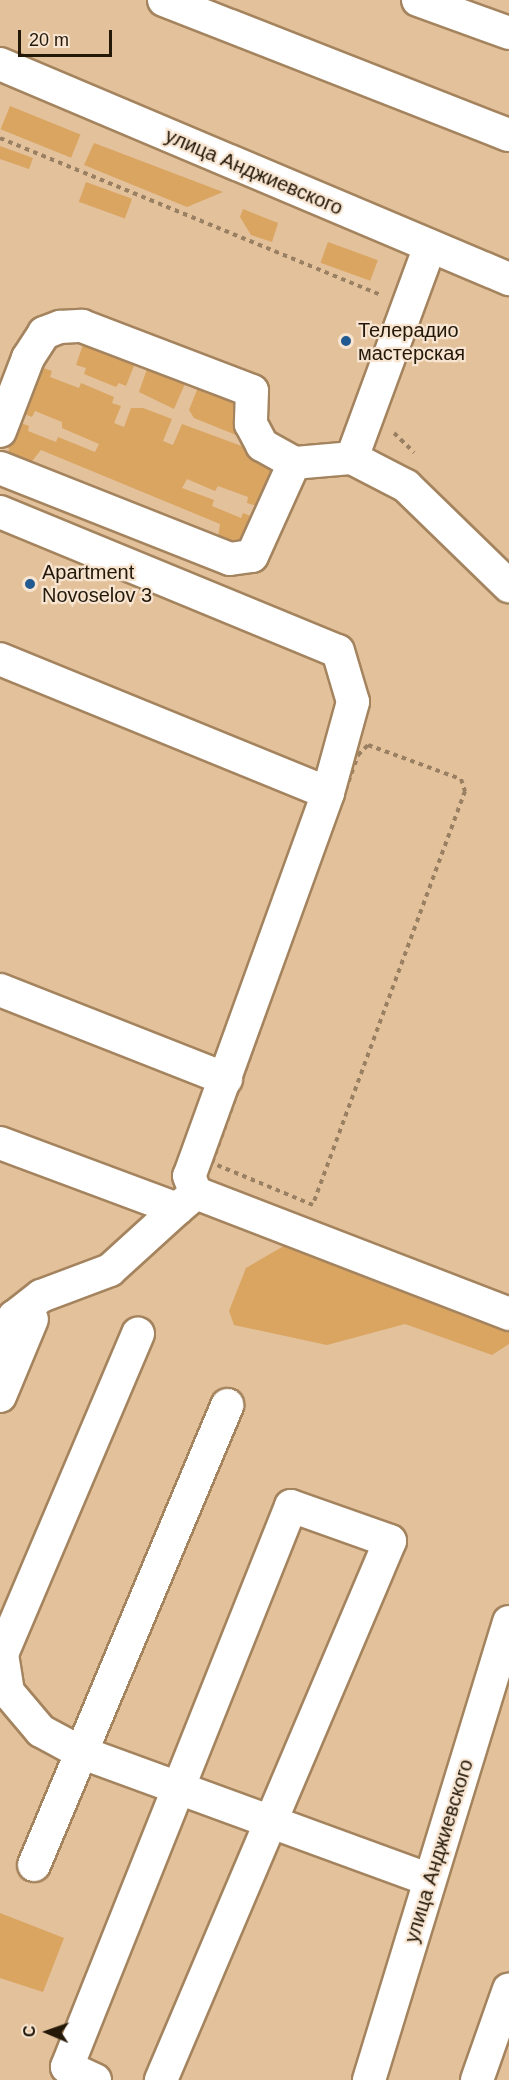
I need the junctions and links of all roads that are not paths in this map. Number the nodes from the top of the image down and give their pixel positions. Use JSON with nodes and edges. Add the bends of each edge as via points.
{"nodes":[{"id":1,"x":418,"y":0,"type":"edge"},
{"id":2,"x":169,"y":1,"type":"edge"},
{"id":3,"x":509,"y":33,"type":"edge"},
{"id":4,"x":0,"y":64,"type":"edge"},
{"id":5,"x":509,"y":135,"type":"edge"},
{"id":6,"x":430,"y":246,"type":"junction"},
{"id":7,"x":509,"y":279,"type":"edge"},
{"id":8,"x":0,"y":431,"type":"edge"},
{"id":9,"x":352,"y":458,"type":"junction"},
{"id":10,"x":294,"y":463,"type":"junction"},
{"id":11,"x":0,"y":468,"type":"edge"},
{"id":12,"x":0,"y":512,"type":"edge"},
{"id":13,"x":509,"y":586,"type":"edge"},
{"id":14,"x":0,"y":659,"type":"edge"},
{"id":15,"x":328,"y":793,"type":"junction"},
{"id":16,"x":0,"y":990,"type":"edge"},
{"id":17,"x":226,"y":1079,"type":"junction"},
{"id":18,"x":0,"y":1143,"type":"edge"},
{"id":19,"x":186,"y":1201,"type":"junction"},
{"id":20,"x":41,"y":1296,"type":"junction"},
{"id":21,"x":509,"y":1314,"type":"edge"},
{"id":22,"x":138,"y":1334,"type":"dead end"},
{"id":23,"x":0,"y":1343,"type":"edge"},
{"id":24,"x":0,"y":1396,"type":"edge"},
{"id":25,"x":227,"y":1405,"type":"dead end"},
{"id":26,"x":509,"y":1622,"type":"edge"},
{"id":27,"x":4,"y":1692,"type":"edge"},
{"id":28,"x":80,"y":1752,"type":"junction"},
{"id":29,"x":179,"y":1785,"type":"junction"},
{"id":30,"x":271,"y":1821,"type":"junction"},
{"id":31,"x":34,"y":1865,"type":"dead end"},
{"id":32,"x":429,"y":1880,"type":"junction"},
{"id":33,"x":509,"y":1989,"type":"edge"},
{"id":34,"x":94,"y":2080,"type":"edge"},
{"id":35,"x":161,"y":2080,"type":"edge"},
{"id":36,"x":369,"y":2080,"type":"edge"},
{"id":37,"x":477,"y":2080,"type":"edge"}],
"edges":[{"from":1,"to":3,"type":"street"},
{"from":2,"to":5,"type":"street"},
{"from":4,"to":6,"type":"street","name":"улица Анджиевского"},
{"from":6,"to":7,"type":"street","name":"улица Анджиевского"},
{"from":6,"to":9,"type":"street"},
{"from":8,"to":10,"type":"street","via":[[28,358],[44,333],[60,327],[82,327],[252,392],[251,424],[262,445]]},
{"from":9,"to":10,"type":"street"},
{"from":9,"to":13,"type":"street","via":[[406,486]]},
{"from":10,"to":11,"type":"street","via":[[252,556],[230,559]]},
{"from":12,"to":15,"type":"street","via":[[338,651],[353,702]]},
{"from":14,"to":15,"type":"street"},
{"from":15,"to":17,"type":"street"},
{"from":16,"to":17,"type":"street"},
{"from":17,"to":19,"type":"street","via":[[189,1176]]},
{"from":18,"to":19,"type":"street"},
{"from":19,"to":20,"type":"street","via":[[110,1269]]},
{"from":19,"to":21,"type":"street"},
{"from":20,"to":23,"type":"street","via":[[14,1317]]},
{"from":20,"to":24,"type":"street"},
{"from":22,"to":27,"type":"street","via":[[2,1653]]},
{"from":25,"to":28,"type":"street"},
{"from":26,"to":32,"type":"street","name":"улица Анджиевского"},
{"from":27,"to":28,"type":"street","via":[[41,1731]]},
{"from":28,"to":29,"type":"street"},
{"from":28,"to":31,"type":"street"},
{"from":29,"to":30,"type":"street"},
{"from":29,"to":30,"type":"street","via":[[291,1506],[390,1541]]},
{"from":29,"to":34,"type":"street","via":[[67,2067]]},
{"from":30,"to":32,"type":"street"},
{"from":30,"to":35,"type":"street"},
{"from":32,"to":36,"type":"street","name":"улица Анджиевского"},
{"from":33,"to":37,"type":"street"}]}
